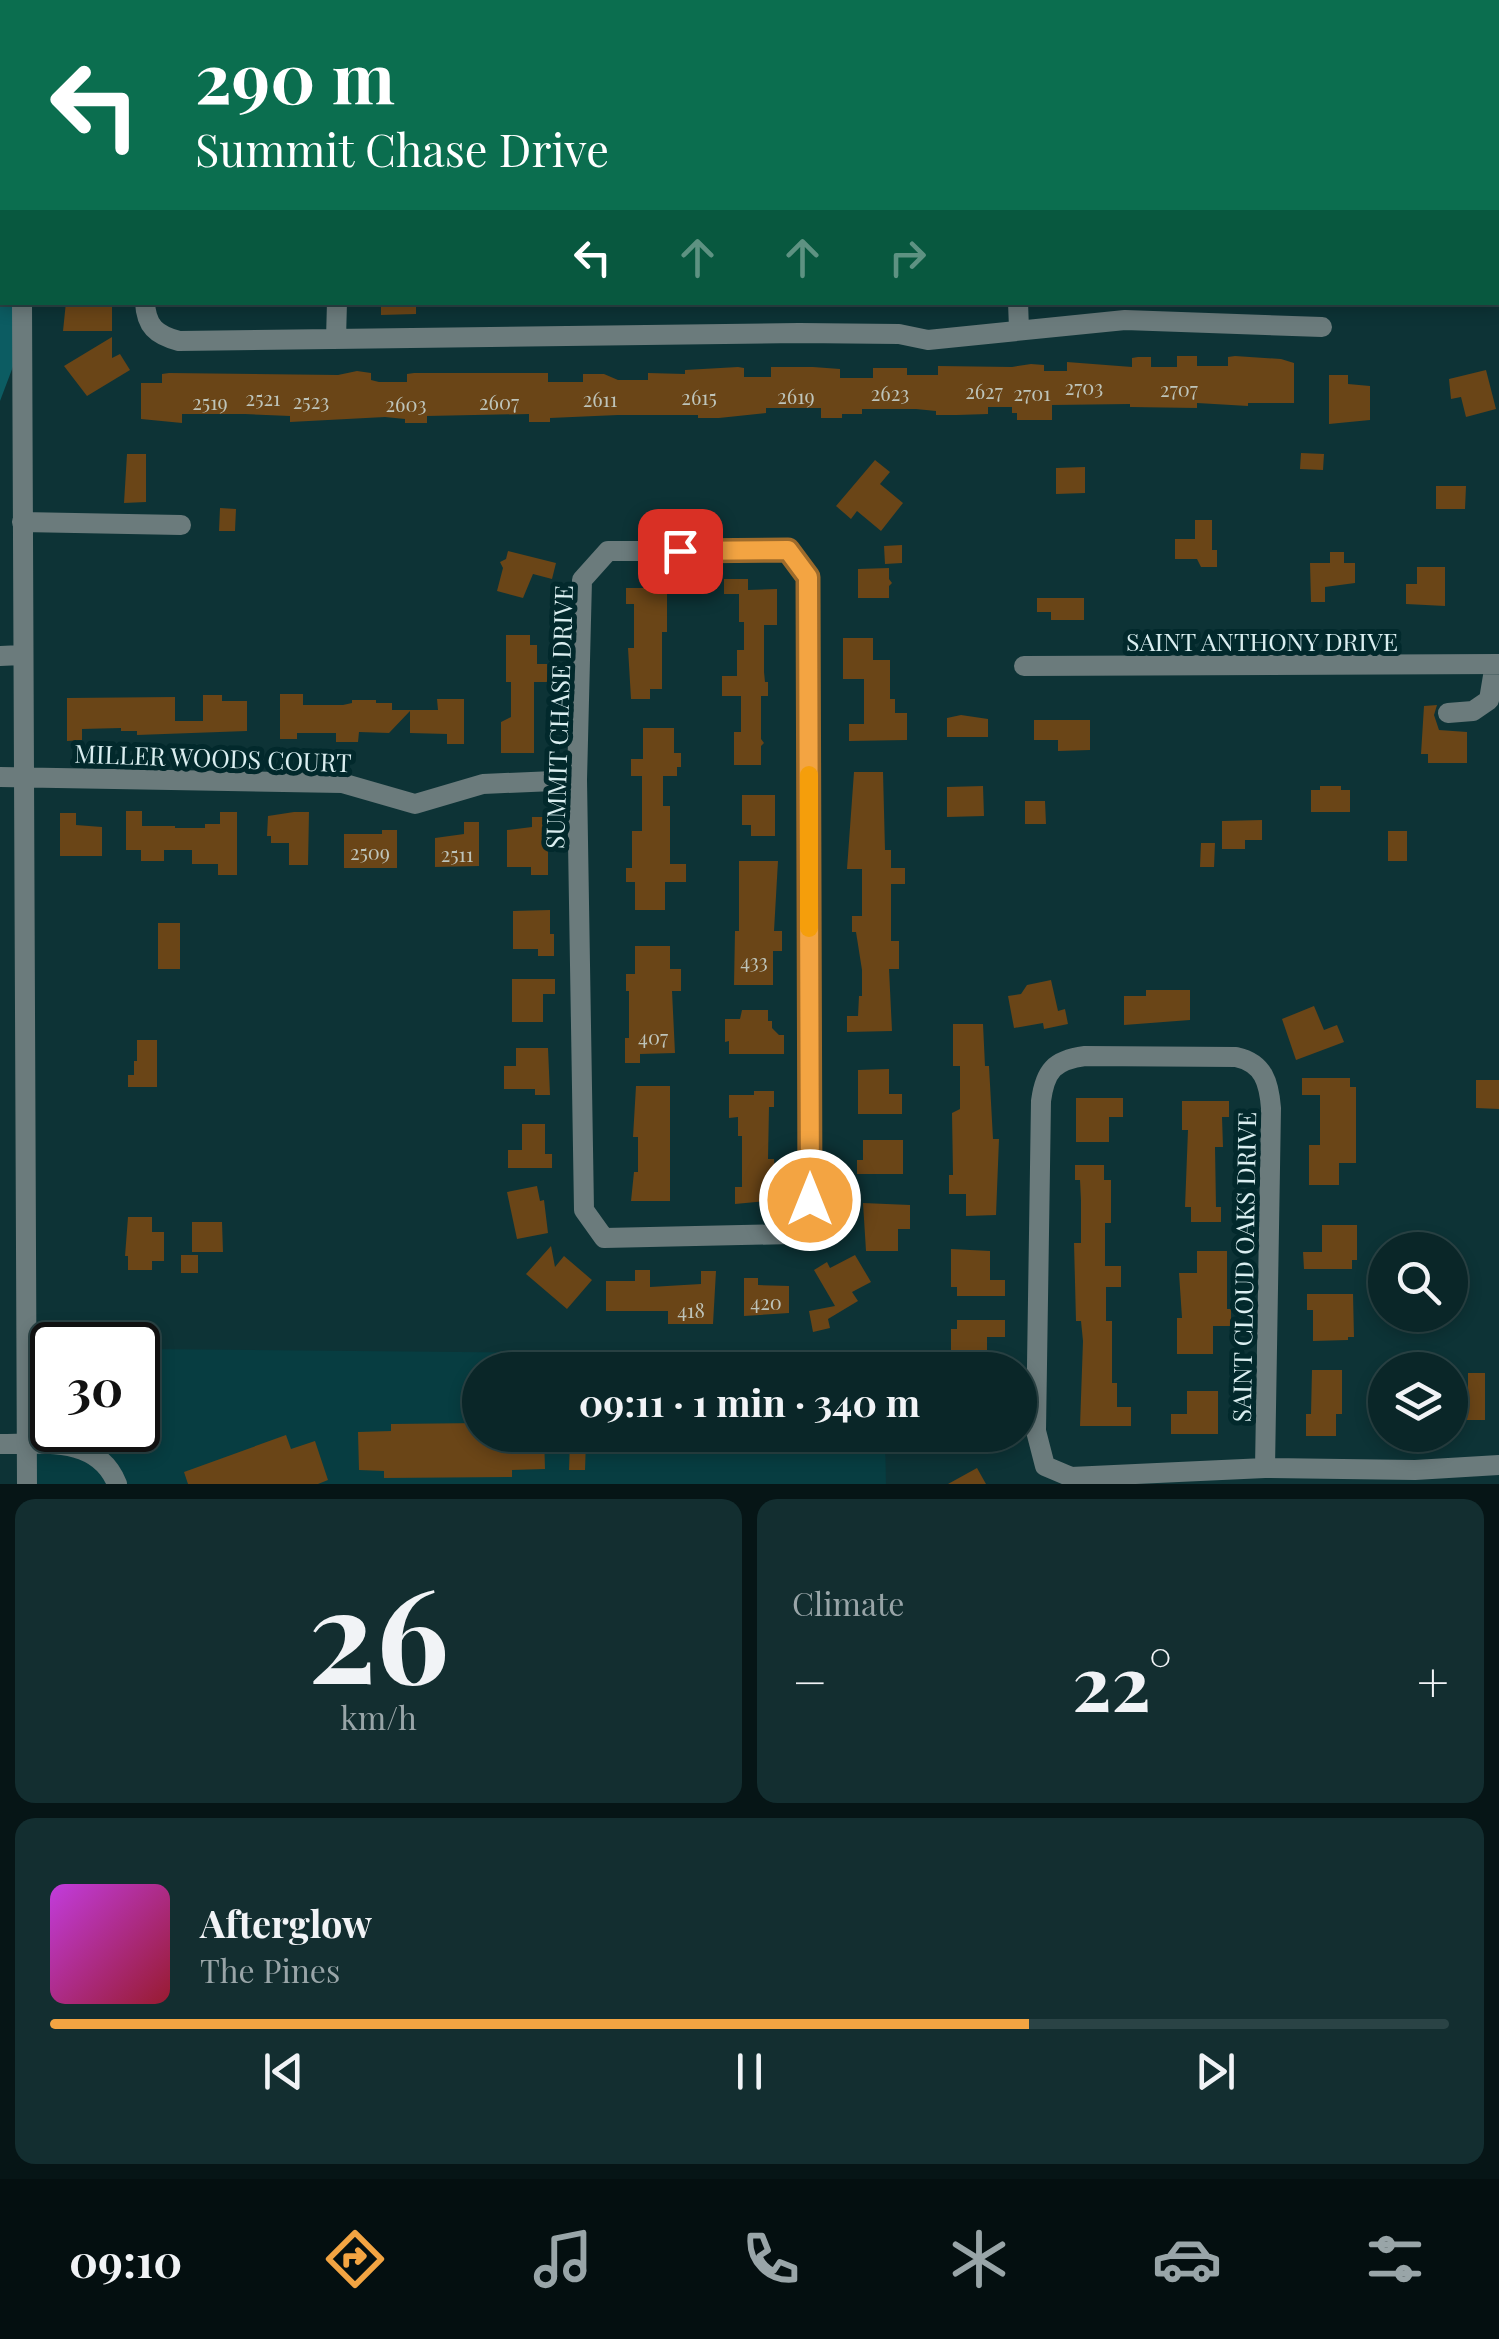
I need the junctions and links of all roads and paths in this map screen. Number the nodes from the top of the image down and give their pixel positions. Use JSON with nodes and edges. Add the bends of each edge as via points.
{"nodes":[{"id":1,"x":22,"y":305,"type":"edge"},
{"id":2,"x":145,"y":305,"type":"edge"},
{"id":3,"x":337,"y":305,"type":"edge"},
{"id":4,"x":1018,"y":305,"type":"edge"},
{"id":5,"x":1322,"y":327,"type":"dead end"},
{"id":6,"x":1018,"y":329,"type":"junction"},
{"id":7,"x":336,"y":339,"type":"junction"},
{"id":8,"x":22,"y":522,"type":"junction"},
{"id":9,"x":181,"y":525,"type":"dead end"},
{"id":10,"x":0,"y":656,"type":"edge"},
{"id":11,"x":22,"y":656,"type":"junction"},
{"id":12,"x":1497,"y":664,"type":"edge"},
{"id":13,"x":1024,"y":666,"type":"dead end"},
{"id":14,"x":1448,"y":713,"type":"dead end"},
{"id":15,"x":22,"y":775,"type":"junction"},
{"id":16,"x":0,"y":777,"type":"edge"},
{"id":17,"x":577,"y":780,"type":"junction"},
{"id":18,"x":0,"y":1444,"type":"edge"},
{"id":19,"x":27,"y":1444,"type":"junction"},
{"id":20,"x":1499,"y":1465,"type":"edge"},
{"id":21,"x":1265,"y":1468,"type":"junction"},
{"id":22,"x":26,"y":1484,"type":"edge"},
{"id":23,"x":117,"y":1484,"type":"edge"}],
"edges":[{"from":1,"to":8,"type":"street"},
{"from":2,"to":7,"type":"street","via":[[153,331],[179,342]]},
{"from":3,"to":7,"type":"street"},
{"from":4,"to":6,"type":"street"},
{"from":5,"to":6,"type":"street","via":[[1125,320]]},
{"from":6,"to":7,"type":"street","via":[[928,340],[816,333]]},
{"from":8,"to":9,"type":"street"},
{"from":8,"to":11,"type":"street"},
{"from":10,"to":11,"type":"street"},
{"from":11,"to":15,"type":"street"},
{"from":12,"to":13,"type":"street","name":"SAINT ANTHONY DRIVE"},
{"from":12,"to":14,"type":"street","via":[[1490,700],[1473,711]]},
{"from":15,"to":16,"type":"street","name":"MILLER WOODS COURT"},
{"from":15,"to":17,"type":"street","name":"MILLER WOODS COURT","via":[[342,783],[415,804],[483,784]]},
{"from":15,"to":19,"type":"street"},
{"from":17,"to":17,"type":"street","name":"SUMMIT CHASE DRIVE","via":[[582,580],[608,551],[788,550],[808,577],[810,1200],[792,1234],[604,1238],[584,1210]]},
{"from":18,"to":19,"type":"street"},
{"from":19,"to":22,"type":"street"},
{"from":19,"to":23,"type":"street","via":[[80,1448],[100,1458]]},
{"from":20,"to":21,"type":"street","name":"SAINT CLOUD OAKS DRIVE"},
{"from":21,"to":21,"type":"street","name":"SAINT CLOUD OAKS DRIVE","via":[[1071,1478],[1045,1466],[1036,1431],[1041,1101],[1046,1075],[1060,1061],[1236,1058],[1253,1062],[1264,1075],[1271,1108]]}]}
